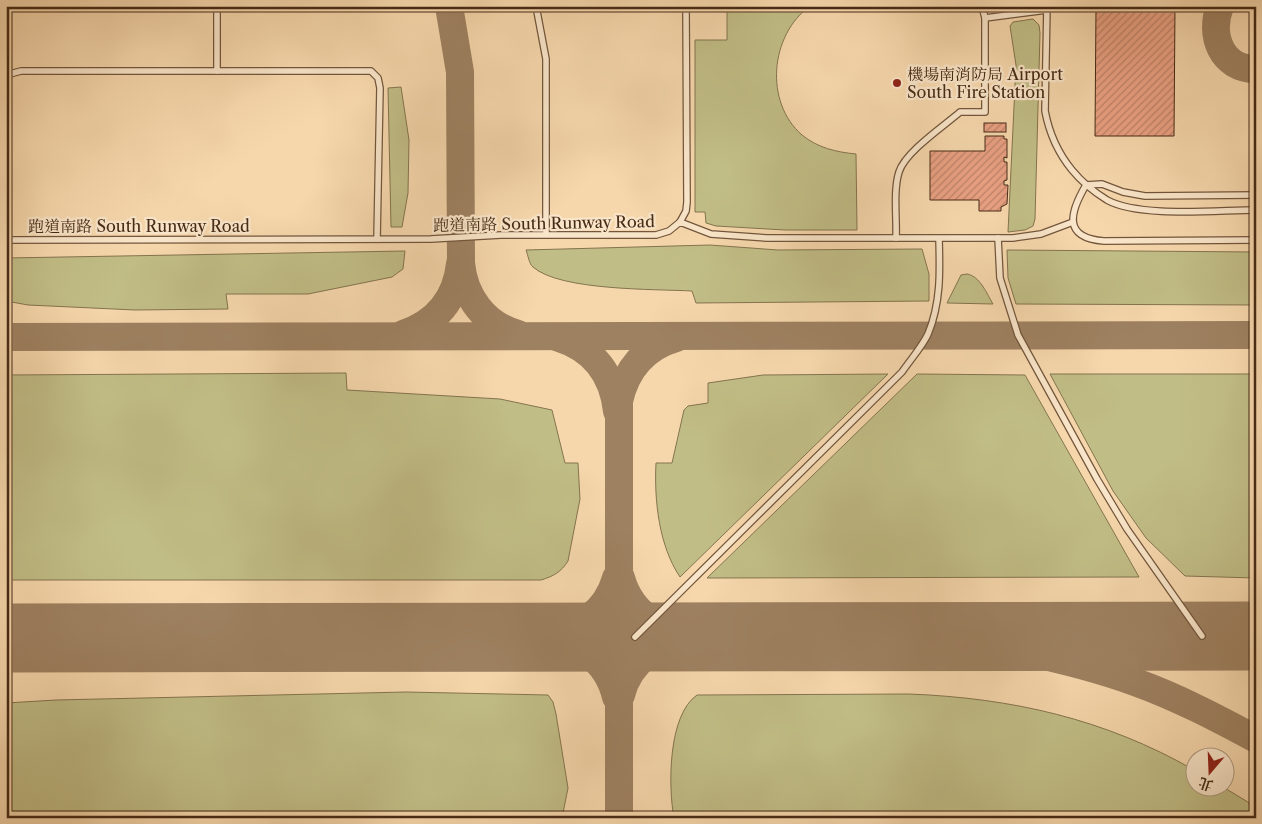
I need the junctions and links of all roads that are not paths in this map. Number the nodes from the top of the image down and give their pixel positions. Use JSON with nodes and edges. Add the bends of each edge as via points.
{"nodes":[{"id":1,"x":217,"y":6,"type":"edge"},
{"id":2,"x":536,"y":6,"type":"edge"},
{"id":3,"x":686,"y":6,"type":"edge"},
{"id":4,"x":982,"y":6,"type":"edge"},
{"id":5,"x":1047,"y":8,"type":"edge"},
{"id":6,"x":986,"y":18,"type":"junction"},
{"id":7,"x":217,"y":71,"type":"junction"},
{"id":8,"x":6,"y":75,"type":"edge"},
{"id":9,"x":1086,"y":185,"type":"junction"},
{"id":10,"x":1256,"y":195,"type":"edge"},
{"id":11,"x":1256,"y":210,"type":"edge"},
{"id":12,"x":680,"y":222,"type":"junction"},
{"id":13,"x":1073,"y":222,"type":"junction"},
{"id":14,"x":546,"y":234,"type":"junction"},
{"id":15,"x":896,"y":238,"type":"junction"},
{"id":16,"x":998,"y":238,"type":"junction"},
{"id":17,"x":377,"y":239,"type":"junction"},
{"id":18,"x":939,"y":239,"type":"junction"},
{"id":19,"x":6,"y":240,"type":"edge"},
{"id":20,"x":1256,"y":240,"type":"edge"},
{"id":21,"x":1202,"y":636,"type":"dead end"},
{"id":22,"x":635,"y":637,"type":"dead end"}],
"edges":[{"from":1,"to":7,"type":"lane"},
{"from":2,"to":14,"type":"lane","via":[[546,59]]},
{"from":3,"to":12,"type":"lane","via":[[687,202]]},
{"from":4,"to":6,"type":"lane"},
{"from":5,"to":6,"type":"lane"},
{"from":5,"to":9,"type":"lane","via":[[1045,111],[1048,125],[1062,158]]},
{"from":6,"to":15,"type":"lane","via":[[985,112],[960,112],[901,166],[897,182]]},
{"from":7,"to":8,"type":"lane","via":[[21,71]]},
{"from":7,"to":17,"type":"lane","via":[[360,70],[371,71],[378,78]]},
{"from":9,"to":10,"type":"lane","via":[[1102,184],[1145,196]]},
{"from":9,"to":11,"type":"lane","via":[[1107,200],[1133,208]]},
{"from":9,"to":13,"type":"lane","via":[[1074,207]]},
{"from":12,"to":14,"type":"lane","name":"跑道南路 South Runway Road","via":[[669,231],[656,235]]},
{"from":12,"to":15,"type":"lane","via":[[704,233],[720,235],[786,239]]},
{"from":13,"to":16,"type":"lane","via":[[1026,237]]},
{"from":13,"to":20,"type":"lane","via":[[1083,236],[1096,240]]},
{"from":14,"to":17,"type":"lane","name":"跑道南路 South Runway Road"},
{"from":15,"to":18,"type":"lane"},
{"from":16,"to":18,"type":"lane"},
{"from":16,"to":21,"type":"lane","via":[[1000,278],[1018,335],[1122,520]]},
{"from":17,"to":19,"type":"lane","name":"跑道南路 South Runway Road"},
{"from":18,"to":22,"type":"lane","via":[[937,303],[927,335],[902,372]]}]}
